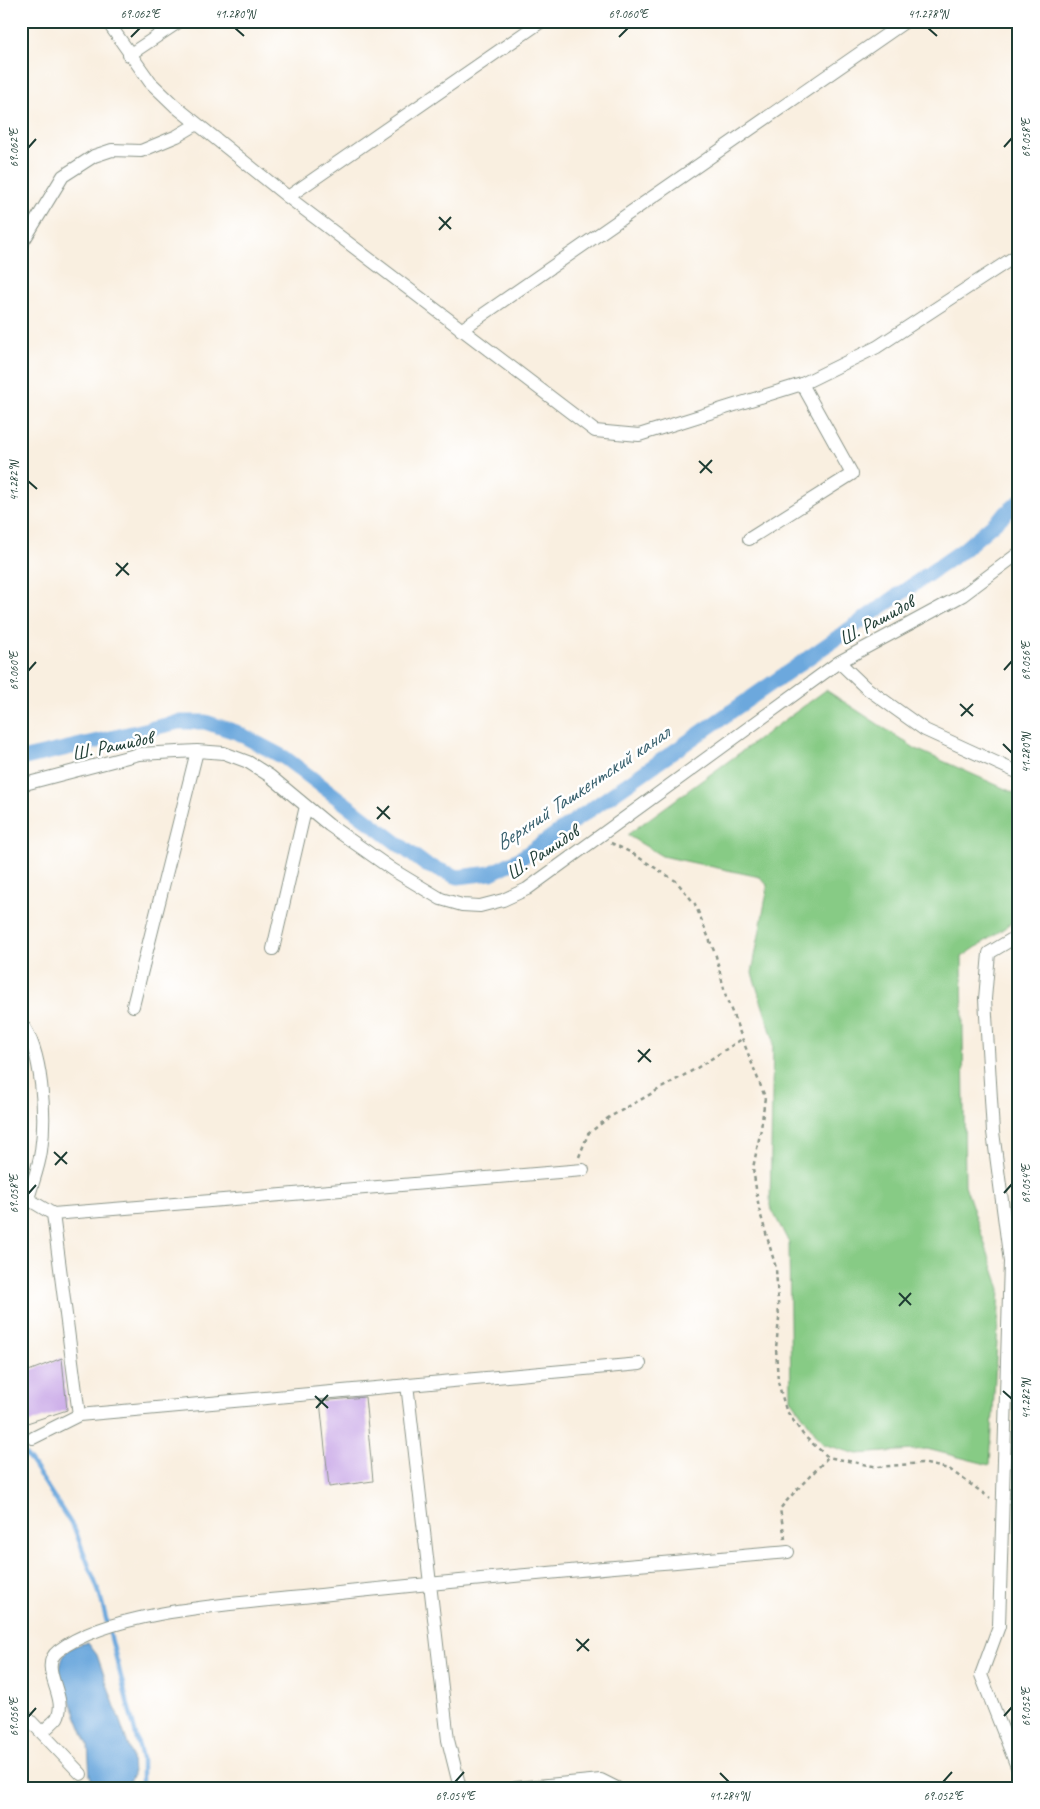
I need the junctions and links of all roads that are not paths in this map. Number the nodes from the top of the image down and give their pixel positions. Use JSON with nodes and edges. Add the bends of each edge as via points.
{"nodes":[{"id":1,"x":107,"y":21,"type":"edge"},
{"id":2,"x":180,"y":21,"type":"edge"},
{"id":3,"x":542,"y":21,"type":"edge"},
{"id":4,"x":906,"y":21,"type":"edge"},
{"id":5,"x":129,"y":55,"type":"junction"},
{"id":6,"x":197,"y":124,"type":"junction"},
{"id":7,"x":288,"y":197,"type":"junction"},
{"id":8,"x":21,"y":245,"type":"edge"},
{"id":9,"x":1019,"y":254,"type":"edge"},
{"id":10,"x":461,"y":330,"type":"junction"},
{"id":11,"x":802,"y":384,"type":"junction"},
{"id":12,"x":749,"y":538,"type":"dead end"},
{"id":13,"x":1019,"y":553,"type":"edge"},
{"id":14,"x":839,"y":662,"type":"junction"},
{"id":15,"x":196,"y":751,"type":"junction"},
{"id":16,"x":1019,"y":773,"type":"edge"},
{"id":17,"x":21,"y":786,"type":"edge"},
{"id":18,"x":306,"y":806,"type":"junction"},
{"id":19,"x":1019,"y":935,"type":"edge"},
{"id":20,"x":273,"y":949,"type":"dead end"},
{"id":21,"x":133,"y":1006,"type":"dead end"},
{"id":22,"x":21,"y":1023,"type":"edge"},
{"id":23,"x":583,"y":1170,"type":"road end"},
{"id":24,"x":24,"y":1200,"type":"edge"},
{"id":25,"x":53,"y":1214,"type":"junction"},
{"id":26,"x":640,"y":1364,"type":"dead end"},
{"id":27,"x":407,"y":1384,"type":"junction"},
{"id":28,"x":79,"y":1415,"type":"junction"},
{"id":29,"x":33,"y":1438,"type":"dead end"},
{"id":30,"x":788,"y":1552,"type":"road end"},
{"id":31,"x":430,"y":1583,"type":"junction"},
{"id":32,"x":21,"y":1711,"type":"edge"},
{"id":33,"x":42,"y":1733,"type":"junction"},
{"id":34,"x":1019,"y":1772,"type":"edge"},
{"id":35,"x":81,"y":1774,"type":"dead end"},
{"id":36,"x":460,"y":1788,"type":"edge"},
{"id":37,"x":516,"y":1788,"type":"edge"},
{"id":38,"x":617,"y":1788,"type":"edge"}],
"edges":[{"from":1,"to":5,"type":"street"},
{"from":2,"to":5,"type":"street"},
{"from":3,"to":7,"type":"street"},
{"from":4,"to":10,"type":"street"},
{"from":5,"to":6,"type":"street","via":[[150,82]]},
{"from":6,"to":7,"type":"street"},
{"from":6,"to":8,"type":"street","via":[[141,151],[112,150],[94,156],[63,176]]},
{"from":7,"to":10,"type":"street"},
{"from":9,"to":11,"type":"street","via":[[877,347]]},
{"from":10,"to":11,"type":"street","via":[[595,431],[639,435]]},
{"from":11,"to":12,"type":"street","via":[[852,474]]},
{"from":13,"to":14,"type":"street","name":"Ш. Рашидов","via":[[963,595]]},
{"from":14,"to":16,"type":"street","via":[[865,688],[925,730]]},
{"from":14,"to":18,"type":"street","name":"Ш. Рашидов","via":[[527,889],[503,900],[480,906],[441,899],[393,870]]},
{"from":15,"to":17,"type":"street","name":"Ш. Рашидов","via":[[139,754]]},
{"from":15,"to":18,"type":"street","name":"Ш. Рашидов","via":[[224,753],[248,762]]},
{"from":15,"to":21,"type":"street"},
{"from":18,"to":20,"type":"street"},
{"from":19,"to":34,"type":"street","via":[[989,953],[985,999],[993,1132],[1010,1262],[999,1626],[981,1675]]},
{"from":22,"to":24,"type":"street","via":[[38,1059],[42,1098],[41,1151]]},
{"from":23,"to":25,"type":"street"},
{"from":24,"to":25,"type":"street"},
{"from":25,"to":28,"type":"street"},
{"from":26,"to":27,"type":"street"},
{"from":27,"to":28,"type":"street"},
{"from":27,"to":31,"type":"street"},
{"from":28,"to":29,"type":"street"},
{"from":30,"to":31,"type":"street"},
{"from":31,"to":33,"type":"street","via":[[196,1609],[125,1622],[94,1632],[71,1641],[55,1654],[50,1667],[60,1697],[57,1717]]},
{"from":31,"to":36,"type":"street","via":[[448,1740]]},
{"from":32,"to":33,"type":"street"},
{"from":33,"to":35,"type":"street"},
{"from":37,"to":38,"type":"street","via":[[601,1780]]}]}
